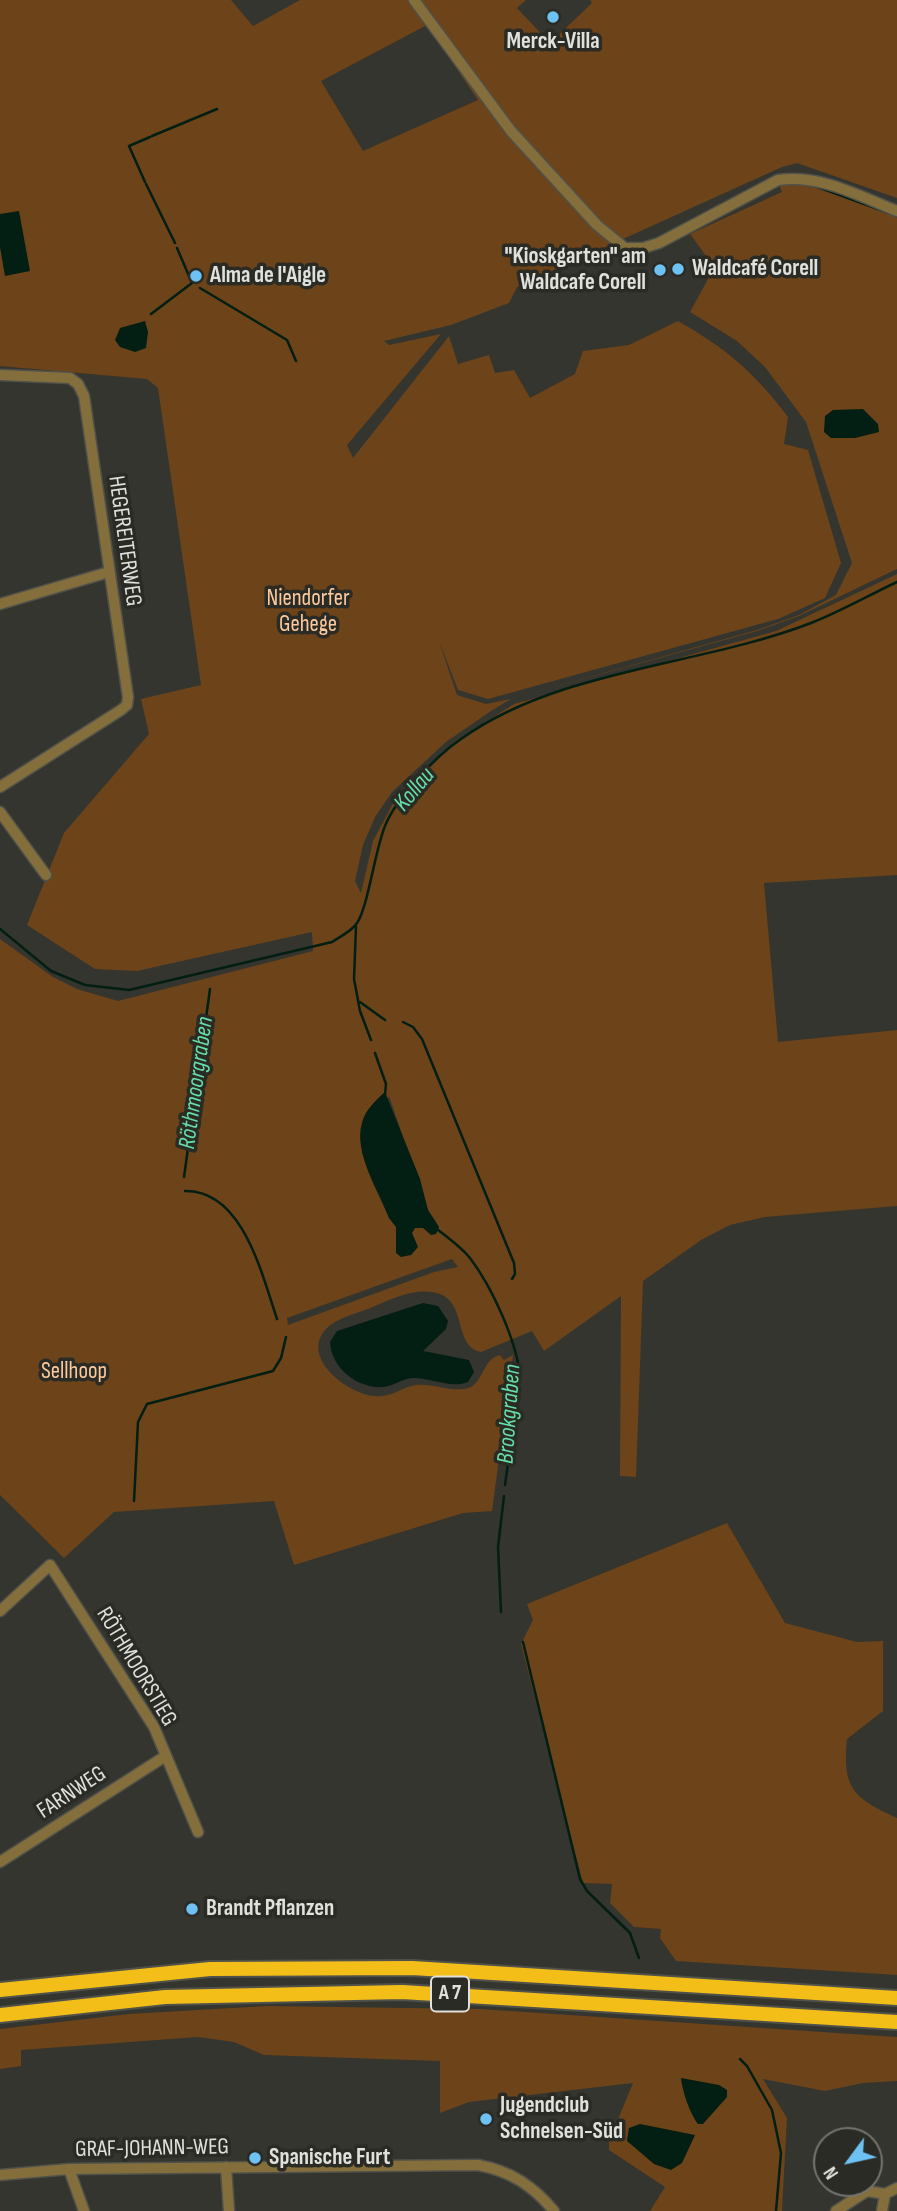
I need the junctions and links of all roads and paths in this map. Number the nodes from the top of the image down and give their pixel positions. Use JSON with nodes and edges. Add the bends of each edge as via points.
{"nodes":[{"id":1,"x":414,"y":0,"type":"edge"},
{"id":2,"x":897,"y":211,"type":"edge"},
{"id":3,"x":0,"y":375,"type":"edge"},
{"id":4,"x":109,"y":572,"type":"junction"},
{"id":5,"x":0,"y":604,"type":"edge"},
{"id":6,"x":0,"y":787,"type":"edge"},
{"id":7,"x":0,"y":813,"type":"edge"},
{"id":8,"x":46,"y":875,"type":"dead end"},
{"id":9,"x":0,"y":1611,"type":"edge"},
{"id":10,"x":164,"y":1757,"type":"junction"},
{"id":11,"x":198,"y":1832,"type":"dead end"},
{"id":12,"x":0,"y":1862,"type":"edge"},
{"id":13,"x":0,"y":1990,"type":"edge"},
{"id":14,"x":897,"y":1998,"type":"edge"},
{"id":15,"x":0,"y":2015,"type":"edge"},
{"id":16,"x":897,"y":2022,"type":"edge"},
{"id":17,"x":226,"y":2167,"type":"junction"},
{"id":18,"x":69,"y":2169,"type":"junction"},
{"id":19,"x":0,"y":2175,"type":"edge"},
{"id":20,"x":897,"y":2188,"type":"edge"},
{"id":21,"x":885,"y":2194,"type":"junction"},
{"id":22,"x":84,"y":2211,"type":"edge"},
{"id":23,"x":229,"y":2211,"type":"edge"},
{"id":24,"x":554,"y":2211,"type":"edge"},
{"id":25,"x":836,"y":2211,"type":"edge"},
{"id":26,"x":882,"y":2211,"type":"edge"}],
"edges":[{"from":1,"to":2,"type":"street","via":[[511,131],[597,225],[625,248],[659,243],[778,180],[797,177],[814,179]]},
{"from":3,"to":4,"type":"street","name":"HEGEREITERWEG","via":[[70,378],[78,384],[84,396]]},
{"from":4,"to":5,"type":"street"},
{"from":4,"to":6,"type":"street","name":"HEGEREITERWEG","via":[[127,705]]},
{"from":7,"to":8,"type":"street"},
{"from":9,"to":10,"type":"street","name":"RÖTHMOORSTIEG","via":[[50,1565],[154,1727]]},
{"from":10,"to":11,"type":"street","name":"RÖTHMOORSTIEG"},
{"from":10,"to":12,"type":"street","name":"FARNWEG"},
{"from":13,"to":14,"type":"highway","number":"A 7","via":[[210,1969],[412,1968]]},
{"from":15,"to":16,"type":"highway","number":"A 7","via":[[165,1997],[402,1993]]},
{"from":17,"to":18,"type":"street","name":"GRAF-JOHANN-WEG"},
{"from":17,"to":23,"type":"street"},
{"from":17,"to":24,"type":"street","name":"GRAF-JOHANN-WEG","via":[[478,2165],[513,2176]]},
{"from":18,"to":19,"type":"street","name":"GRAF-JOHANN-WEG"},
{"from":18,"to":22,"type":"street"},
{"from":20,"to":21,"type":"street"},
{"from":21,"to":25,"type":"street","via":[[867,2191]]},
{"from":21,"to":26,"type":"street"}]}
